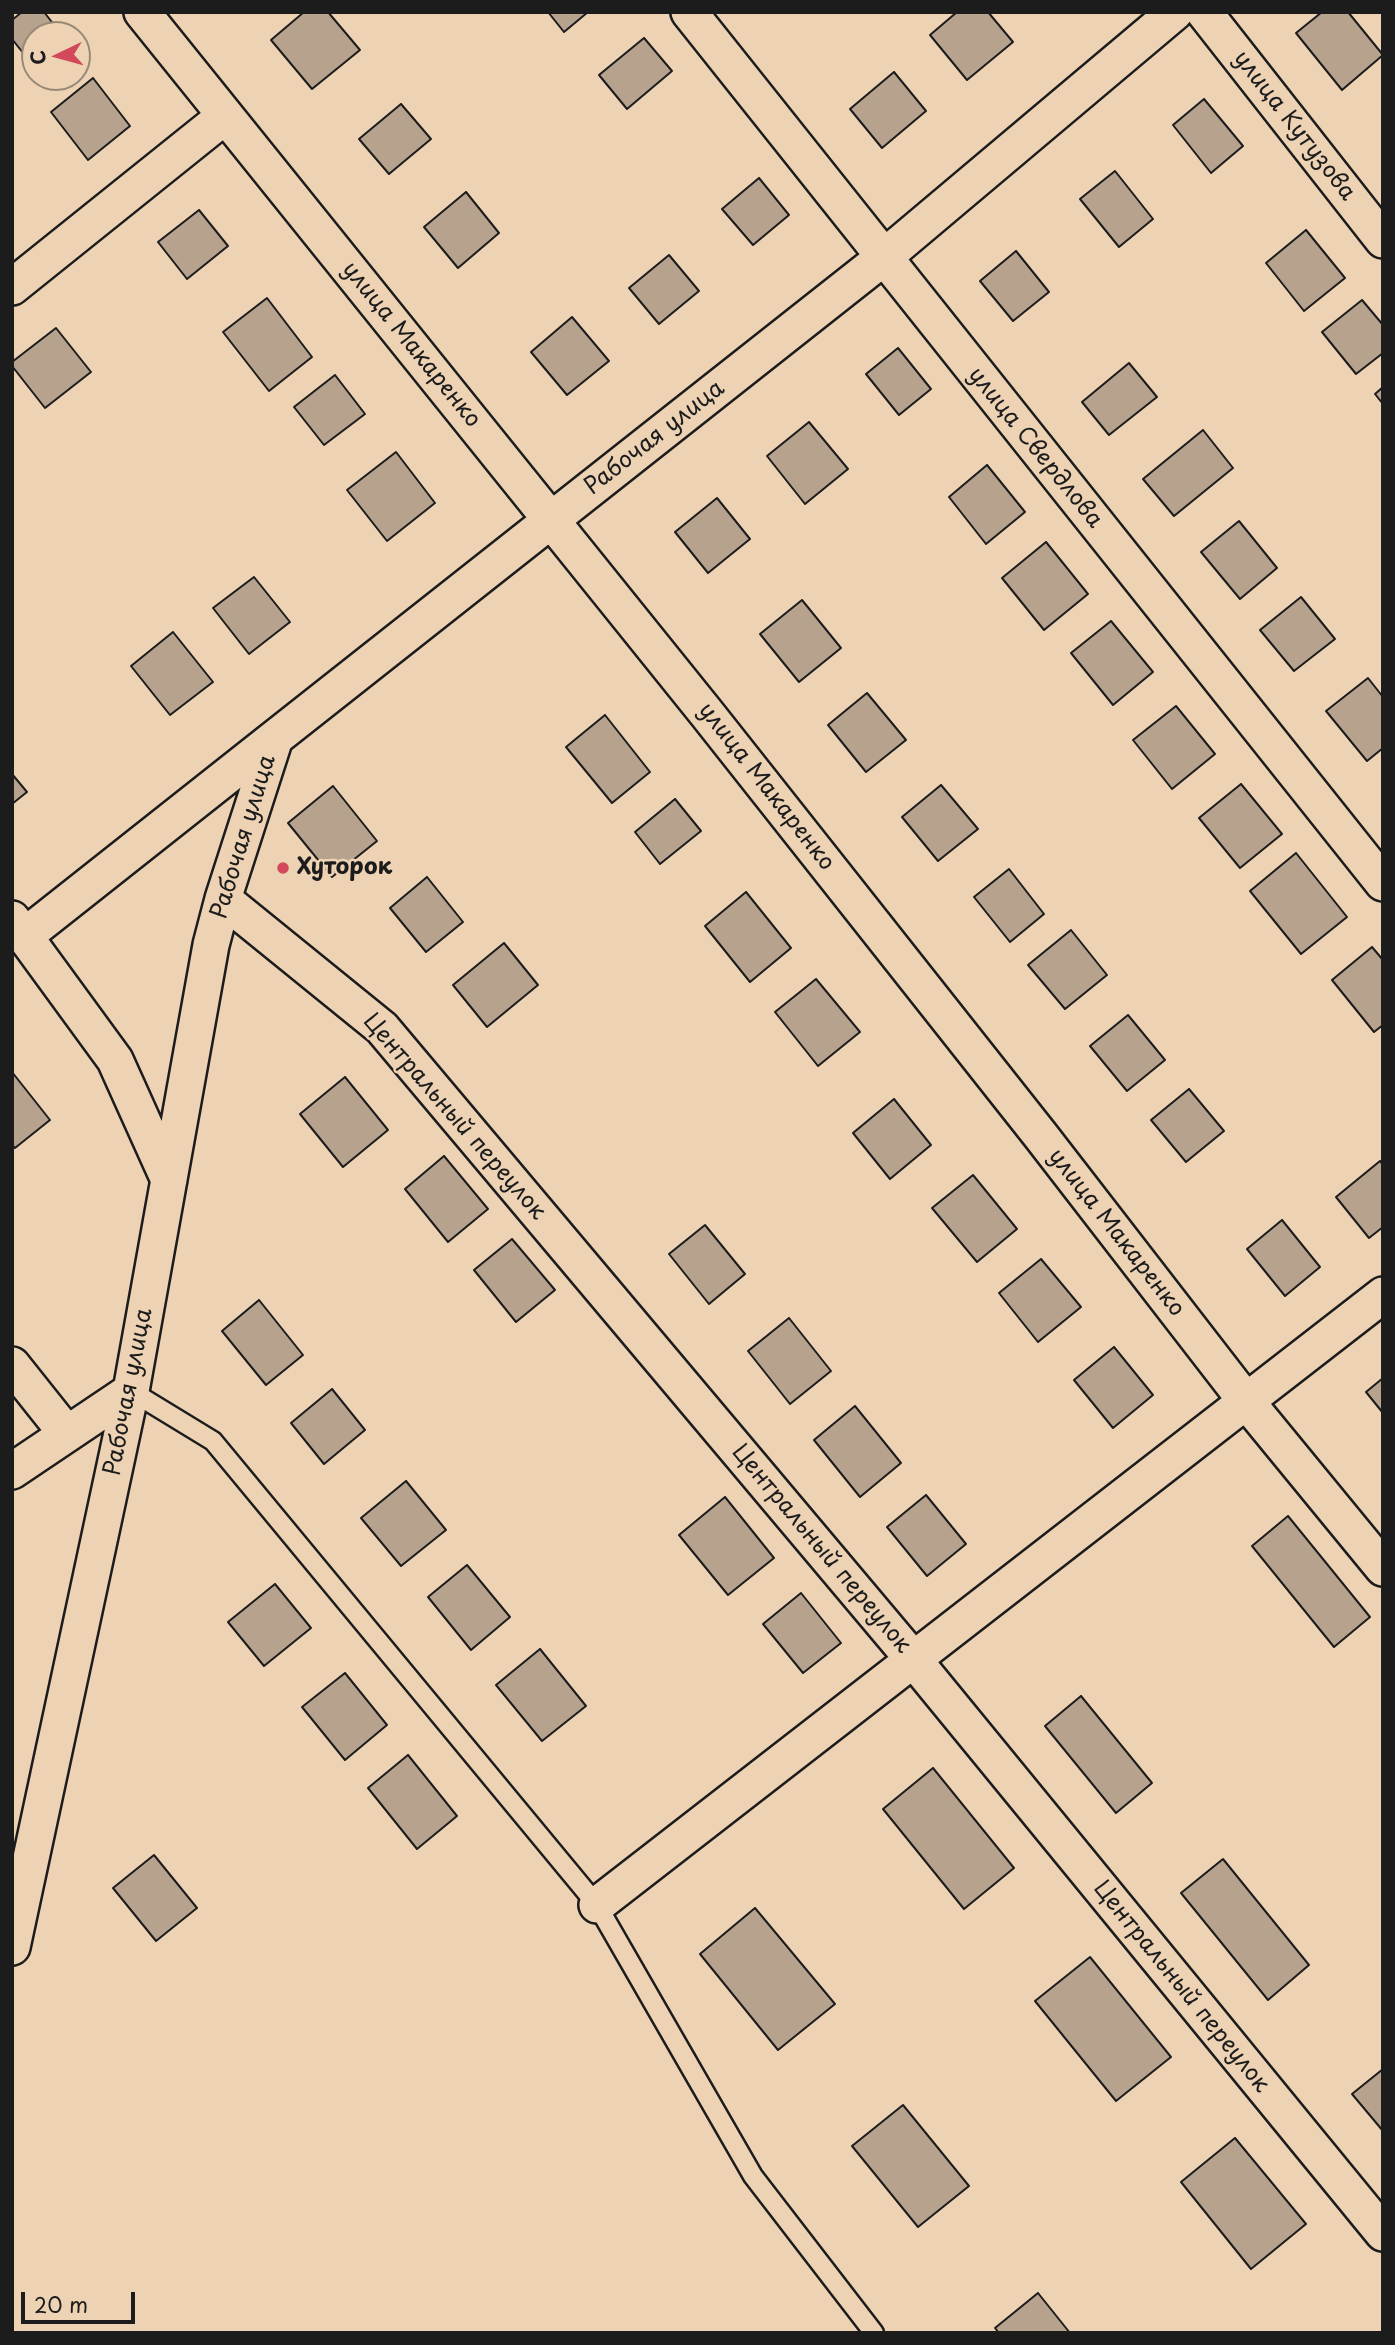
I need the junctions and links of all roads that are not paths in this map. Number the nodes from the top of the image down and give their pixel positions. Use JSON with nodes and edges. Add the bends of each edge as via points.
{"nodes":[{"id":1,"x":142,"y":12,"type":"edge"},
{"id":2,"x":690,"y":12,"type":"edge"},
{"id":3,"x":1175,"y":12,"type":"edge"},
{"id":4,"x":1204,"y":12,"type":"edge"},
{"id":5,"x":226,"y":116,"type":"junction"},
{"id":6,"x":1383,"y":240,"type":"edge"},
{"id":7,"x":883,"y":258,"type":"junction"},
{"id":8,"x":12,"y":287,"type":"edge"},
{"id":9,"x":552,"y":520,"type":"junction"},
{"id":10,"x":275,"y":738,"type":"junction"},
{"id":11,"x":1383,"y":883,"type":"edge"},
{"id":12,"x":223,"y":899,"type":"junction"},
{"id":13,"x":19,"y":927,"type":"edge"},
{"id":14,"x":169,"y":1180,"type":"junction"},
{"id":15,"x":1383,"y":1295,"type":"edge"},
{"id":16,"x":12,"y":1365,"type":"edge"},
{"id":17,"x":131,"y":1391,"type":"junction"},
{"id":18,"x":1246,"y":1401,"type":"junction"},
{"id":19,"x":67,"y":1434,"type":"junction"},
{"id":20,"x":12,"y":1471,"type":"edge"},
{"id":21,"x":1383,"y":1568,"type":"edge"},
{"id":22,"x":913,"y":1659,"type":"junction"},
{"id":23,"x":597,"y":1905,"type":"junction"},
{"id":24,"x":12,"y":1947,"type":"edge"},
{"id":25,"x":1383,"y":2233,"type":"edge"},
{"id":26,"x":874,"y":2333,"type":"edge"}],
"edges":[{"from":1,"to":5,"type":"street","name":"улица Макаренко"},
{"from":2,"to":7,"type":"street","name":"улица Свердлова"},
{"from":3,"to":7,"type":"street","name":"Рабочая улица"},
{"from":4,"to":6,"type":"street","name":"улица Кутузова"},
{"from":5,"to":8,"type":"street"},
{"from":5,"to":9,"type":"street","name":"улица Макаренко"},
{"from":7,"to":9,"type":"street","name":"Рабочая улица"},
{"from":7,"to":11,"type":"street","name":"улица Свердлова"},
{"from":9,"to":10,"type":"street","name":"Рабочая улица"},
{"from":9,"to":18,"type":"street","name":"улица Макаренко"},
{"from":10,"to":12,"type":"street","name":"Рабочая улица"},
{"from":10,"to":13,"type":"street"},
{"from":12,"to":14,"type":"street","name":"Рабочая улица"},
{"from":12,"to":22,"type":"street","name":"Центральный переулок","via":[[382,1028]]},
{"from":13,"to":14,"type":"street","via":[[115,1060]]},
{"from":14,"to":17,"type":"street","name":"Рабочая улица"},
{"from":15,"to":18,"type":"street"},
{"from":16,"to":19,"type":"street"},
{"from":17,"to":19,"type":"street"},
{"from":17,"to":23,"type":"lane","via":[[214,1441]]},
{"from":17,"to":24,"type":"street","name":"Рабочая улица"},
{"from":18,"to":21,"type":"street","name":"улица Макаренко"},
{"from":18,"to":22,"type":"street"},
{"from":19,"to":20,"type":"street"},
{"from":22,"to":23,"type":"street"},
{"from":22,"to":25,"type":"street","name":"Центральный переулок"},
{"from":23,"to":26,"type":"lane","via":[[754,2176]]}]}
